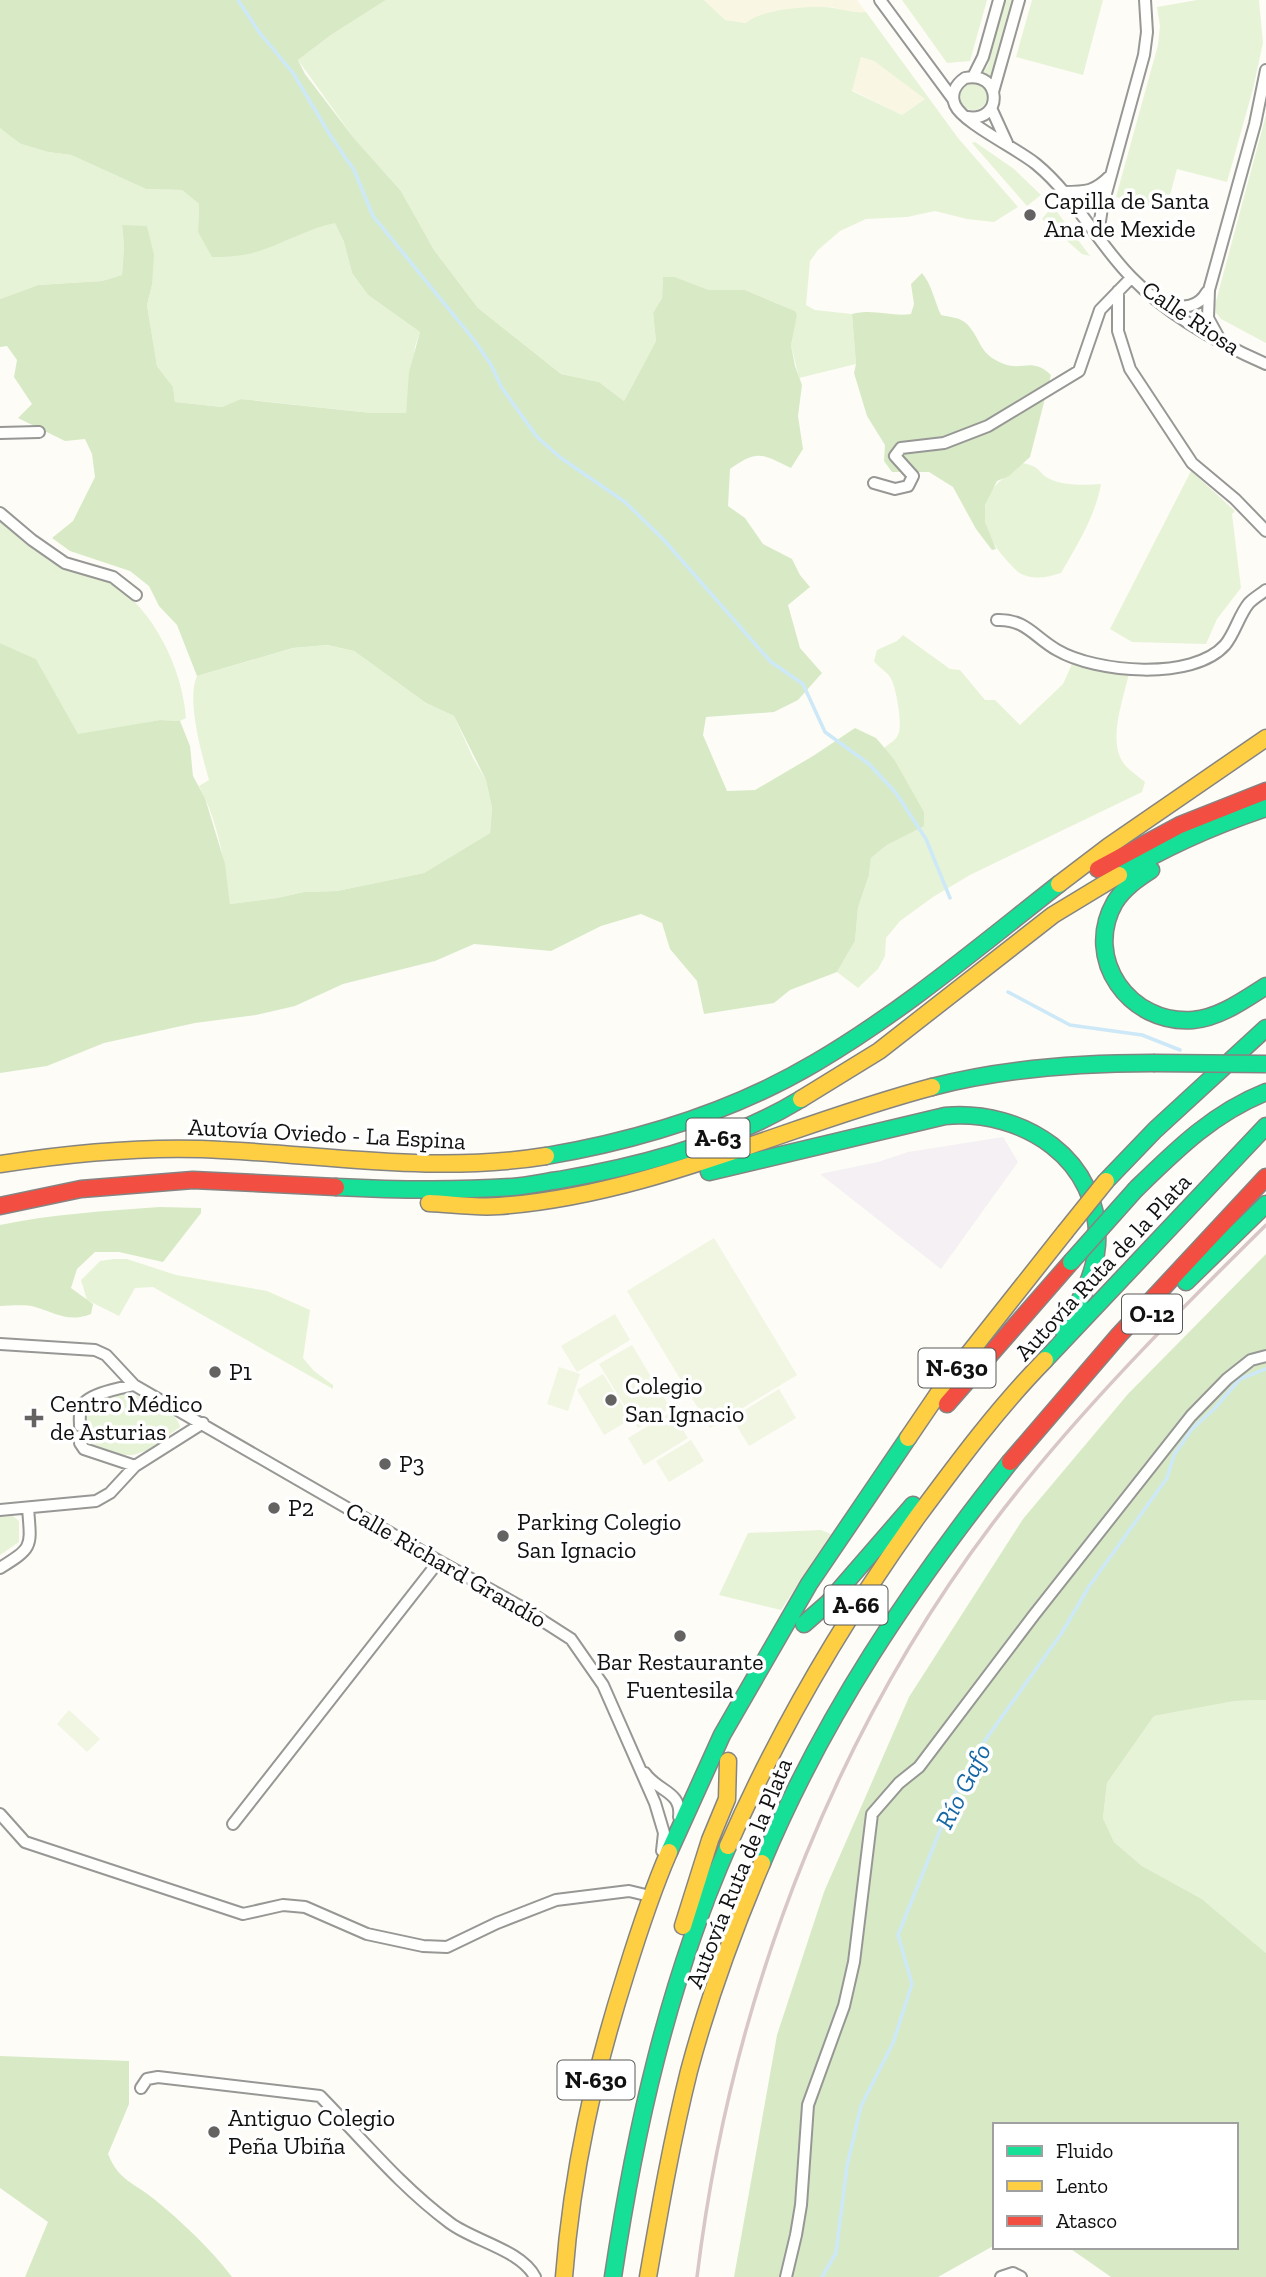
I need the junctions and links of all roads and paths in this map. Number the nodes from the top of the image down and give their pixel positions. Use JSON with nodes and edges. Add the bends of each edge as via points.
{"nodes":[{"id":1,"x":880,"y":0,"type":"edge"},
{"id":2,"x":999,"y":0,"type":"edge"},
{"id":3,"x":1018,"y":0,"type":"edge"},
{"id":4,"x":1145,"y":0,"type":"edge"},
{"id":5,"x":1266,"y":70,"type":"edge"},
{"id":6,"x":934,"y":74,"type":"junction"},
{"id":7,"x":973,"y":77,"type":"junction"},
{"id":8,"x":960,"y":82,"type":"junction"},
{"id":9,"x":993,"y":92,"type":"junction"},
{"id":10,"x":953,"y":99,"type":"junction"},
{"id":11,"x":1266,"y":103,"type":"edge"},
{"id":12,"x":991,"y":108,"type":"junction"},
{"id":13,"x":967,"y":117,"type":"junction"},
{"id":14,"x":1255,"y":124,"type":"junction"},
{"id":15,"x":1007,"y":143,"type":"junction"},
{"id":16,"x":1113,"y":173,"type":"junction"},
{"id":17,"x":1063,"y":192,"type":"junction"},
{"id":18,"x":1098,"y":234,"type":"junction"},
{"id":19,"x":1131,"y":278,"type":"junction"},
{"id":20,"x":1209,"y":290,"type":"junction"},
{"id":21,"x":1118,"y":291,"type":"junction"},
{"id":22,"x":1161,"y":303,"type":"junction"},
{"id":23,"x":1221,"y":343,"type":"junction"},
{"id":24,"x":1266,"y":364,"type":"edge"},
{"id":25,"x":39,"y":432,"type":"dead end"},
{"id":26,"x":0,"y":433,"type":"edge"},
{"id":27,"x":874,"y":484,"type":"dead end"},
{"id":28,"x":0,"y":513,"type":"edge"},
{"id":29,"x":1266,"y":531,"type":"edge"},
{"id":30,"x":1265,"y":592,"type":"edge"},
{"id":31,"x":136,"y":595,"type":"dead end"},
{"id":32,"x":997,"y":620,"type":"dead end"},
{"id":33,"x":1266,"y":738,"type":"edge"},
{"id":34,"x":1266,"y":791,"type":"edge"},
{"id":35,"x":1266,"y":808,"type":"edge"},
{"id":36,"x":1266,"y":814,"type":"edge"},
{"id":37,"x":977,"y":949,"type":"junction"},
{"id":38,"x":1266,"y":986,"type":"edge"},
{"id":39,"x":1266,"y":1028,"type":"edge"},
{"id":40,"x":1266,"y":1064,"type":"edge"},
{"id":41,"x":1266,"y":1092,"type":"edge"},
{"id":42,"x":1266,"y":1126,"type":"edge"},
{"id":43,"x":0,"y":1164,"type":"edge"},
{"id":44,"x":1266,"y":1177,"type":"edge"},
{"id":45,"x":81,"y":1189,"type":"junction"},
{"id":46,"x":1266,"y":1203,"type":"edge"},
{"id":47,"x":0,"y":1206,"type":"edge"},
{"id":48,"x":497,"y":1206,"type":"junction"},
{"id":49,"x":0,"y":1344,"type":"edge"},
{"id":50,"x":1266,"y":1356,"type":"edge"},
{"id":51,"x":134,"y":1385,"type":"junction"},
{"id":52,"x":997,"y":1412,"type":"junction"},
{"id":53,"x":203,"y":1423,"type":"junction"},
{"id":54,"x":1040,"y":1426,"type":"junction"},
{"id":55,"x":135,"y":1466,"type":"junction"},
{"id":56,"x":951,"y":1471,"type":"junction"},
{"id":57,"x":28,"y":1507,"type":"junction"},
{"id":58,"x":0,"y":1510,"type":"edge"},
{"id":59,"x":858,"y":1510,"type":"junction"},
{"id":60,"x":439,"y":1562,"type":"junction"},
{"id":61,"x":0,"y":1568,"type":"edge"},
{"id":62,"x":804,"y":1624,"type":"dead end"},
{"id":63,"x":635,"y":1759,"type":"junction"},
{"id":64,"x":728,"y":1761,"type":"dead end"},
{"id":65,"x":704,"y":1774,"type":"junction"},
{"id":66,"x":673,"y":1795,"type":"junction"},
{"id":67,"x":654,"y":1803,"type":"junction"},
{"id":68,"x":0,"y":1814,"type":"edge"},
{"id":69,"x":681,"y":1823,"type":"junction"},
{"id":70,"x":233,"y":1824,"type":"dead end"},
{"id":71,"x":652,"y":1892,"type":"junction"},
{"id":72,"x":649,"y":2079,"type":"junction"},
{"id":73,"x":141,"y":2088,"type":"dead end"},
{"id":74,"x":535,"y":2277,"type":"edge"},
{"id":75,"x":564,"y":2277,"type":"edge"},
{"id":76,"x":613,"y":2277,"type":"edge"},
{"id":77,"x":648,"y":2277,"type":"edge"},
{"id":78,"x":786,"y":2277,"type":"edge"},
{"id":79,"x":1001,"y":2277,"type":"edge"},
{"id":80,"x":1021,"y":2277,"type":"edge"}],
"edges":[{"from":1,"to":6,"type":"street"},
{"from":2,"to":7,"type":"street"},
{"from":3,"to":9,"type":"street"},
{"from":4,"to":16,"type":"street","via":[[1144,55]]},
{"from":5,"to":14,"type":"street"},
{"from":6,"to":8,"type":"street"},
{"from":6,"to":10,"type":"street"},
{"from":7,"to":8,"type":"street"},
{"from":7,"to":9,"type":"street","via":[[985,80]]},
{"from":8,"to":10,"type":"street"},
{"from":9,"to":12,"type":"street"},
{"from":10,"to":13,"type":"street"},
{"from":11,"to":14,"type":"street"},
{"from":12,"to":13,"type":"street","via":[[981,117]]},
{"from":12,"to":15,"type":"street"},
{"from":13,"to":15,"type":"street","name":"Calle Riosa"},
{"from":14,"to":20,"type":"street"},
{"from":15,"to":17,"type":"street","name":"Calle Riosa","via":[[1037,164]]},
{"from":16,"to":17,"type":"street","via":[[1098,187]]},
{"from":16,"to":18,"type":"street"},
{"from":17,"to":18,"type":"street","name":"Calle Riosa"},
{"from":18,"to":19,"type":"street","name":"Calle Riosa"},
{"from":19,"to":21,"type":"street"},
{"from":19,"to":22,"type":"street","name":"Calle Riosa"},
{"from":20,"to":22,"type":"street","via":[[1195,305]]},
{"from":20,"to":23,"type":"street","via":[[1208,318]]},
{"from":21,"to":27,"type":"street","via":[[1100,310],[1079,371],[988,426],[944,443],[901,448],[895,456],[913,476],[908,486],[895,489]]},
{"from":21,"to":29,"type":"street","via":[[1118,331],[1130,369],[1192,463]]},
{"from":22,"to":23,"type":"street","name":"Calle Riosa"},
{"from":23,"to":24,"type":"street","name":"Calle Riosa"},
{"from":25,"to":26,"type":"street"},
{"from":28,"to":31,"type":"street","via":[[65,563],[113,577]]},
{"from":30,"to":32,"type":"street","via":[[1250,602],[1225,644],[1207,660],[1182,668],[1137,668],[1072,658],[1026,626]]},
{"from":33,"to":37,"type":"highway","number":"A-63","via":[[1039,897]]},
{"from":34,"to":37,"type":"highway","via":[[1211,810],[1115,858]]},
{"from":35,"to":45,"type":"highway","number":"A-63","via":[[1145,859],[1053,915],[879,1051],[787,1107],[656,1160],[515,1187],[424,1191],[193,1180]]},
{"from":36,"to":38,"type":"highway","via":[[1181,852],[1131,882],[1112,907],[1104,955],[1116,984],[1135,1005],[1161,1017],[1207,1017]]},
{"from":37,"to":43,"type":"highway","name":"Autovía Oviedo - La Espina","number":"A-63","via":[[815,1063],[705,1115],[604,1146],[466,1164],[395,1164],[200,1149],[106,1150]]},
{"from":39,"to":59,"type":"highway","number":"N-630","bridge":true,"via":[[1154,1130],[1106,1181],[944,1385]]},
{"from":40,"to":48,"type":"highway","bridge":true,"via":[[1096,1063],[983,1076],[806,1126],[700,1164],[595,1190]]},
{"from":41,"to":59,"type":"highway","number":"N-630","bridge":true,"via":[[1210,1119],[1136,1189],[1016,1322]]},
{"from":42,"to":52,"type":"highway","name":"Autovía Ruta de la Plata","number":"A-66"},
{"from":44,"to":54,"type":"highway","name":"Autovía Ruta de la Plata","number":"A-66"},
{"from":45,"to":47,"type":"highway","number":"A-63"},
{"from":45,"to":48,"type":"highway","via":[[269,1193]]},
{"from":46,"to":54,"type":"highway","number":"O-12"},
{"from":48,"to":52,"type":"highway","via":[[617,1194],[938,1117],[982,1115],[1021,1125],[1054,1146],[1085,1185],[1095,1214],[1095,1258],[1087,1288],[1071,1317]]},
{"from":49,"to":51,"type":"street","name":"Calle Richard Grandío","via":[[95,1350],[106,1355]]},
{"from":50,"to":78,"type":"street","via":[[1251,1360],[1191,1416],[919,1767],[872,1814],[854,1962],[844,2006],[808,2105],[801,2205]]},
{"from":51,"to":53,"type":"street","name":"Calle Richard Grandío"},
{"from":51,"to":55,"type":"street","via":[[85,1400],[80,1408],[80,1443],[84,1449]]},
{"from":52,"to":56,"type":"highway","name":"Autovía Ruta de la Plata","number":"A-66"},
{"from":53,"to":55,"type":"street"},
{"from":53,"to":60,"type":"street","name":"Calle Richard Grandío"},
{"from":54,"to":77,"type":"highway","name":"Autovía Ruta de la Plata","number":"A-66","via":[[919,1581],[861,1668],[815,1748],[768,1850],[731,1940],[698,2042],[670,2150]]},
{"from":55,"to":57,"type":"street","via":[[96,1501]]},
{"from":56,"to":62,"type":"highway","via":[[889,1530],[828,1603]]},
{"from":56,"to":72,"type":"highway","name":"Autovía Ruta de la Plata","number":"A-66","via":[[868,1585],[783,1729],[699,1918]]},
{"from":57,"to":58,"type":"street"},
{"from":57,"to":61,"type":"street","via":[[30,1545]]},
{"from":59,"to":65,"type":"highway","number":"N-630","via":[[809,1584]]},
{"from":60,"to":63,"type":"street","name":"Calle Richard Grandío","via":[[571,1639],[603,1685]]},
{"from":60,"to":70,"type":"street"},
{"from":63,"to":66,"type":"street","name":"Calle Richard Grandío","via":[[652,1783]]},
{"from":63,"to":67,"type":"street","name":"Calle Richard Grandío"},
{"from":64,"to":72,"type":"highway","via":[[727,1799],[681,1930],[653,2035]]},
{"from":65,"to":66,"type":"street","via":[[690,1789]]},
{"from":65,"to":69,"type":"highway","number":"N-630"},
{"from":66,"to":69,"type":"street"},
{"from":67,"to":69,"type":"street"},
{"from":67,"to":71,"type":"street","name":"Calle Richard Grandío","via":[[664,1841]]},
{"from":68,"to":71,"type":"street","via":[[25,1842],[243,1914],[284,1905],[304,1907],[367,1934],[423,1946],[447,1947],[556,1900]]},
{"from":69,"to":71,"type":"highway","number":"N-630"},
{"from":71,"to":75,"type":"highway","number":"N-630","via":[[581,2140]]},
{"from":72,"to":76,"type":"highway","name":"Autovía Ruta de la Plata","number":"A-66"},
{"from":73,"to":74,"type":"street","via":[[147,2079],[158,2077],[320,2096],[390,2174],[452,2225],[515,2258]]},
{"from":79,"to":80,"type":"street","via":[[1013,2273]]}]}
